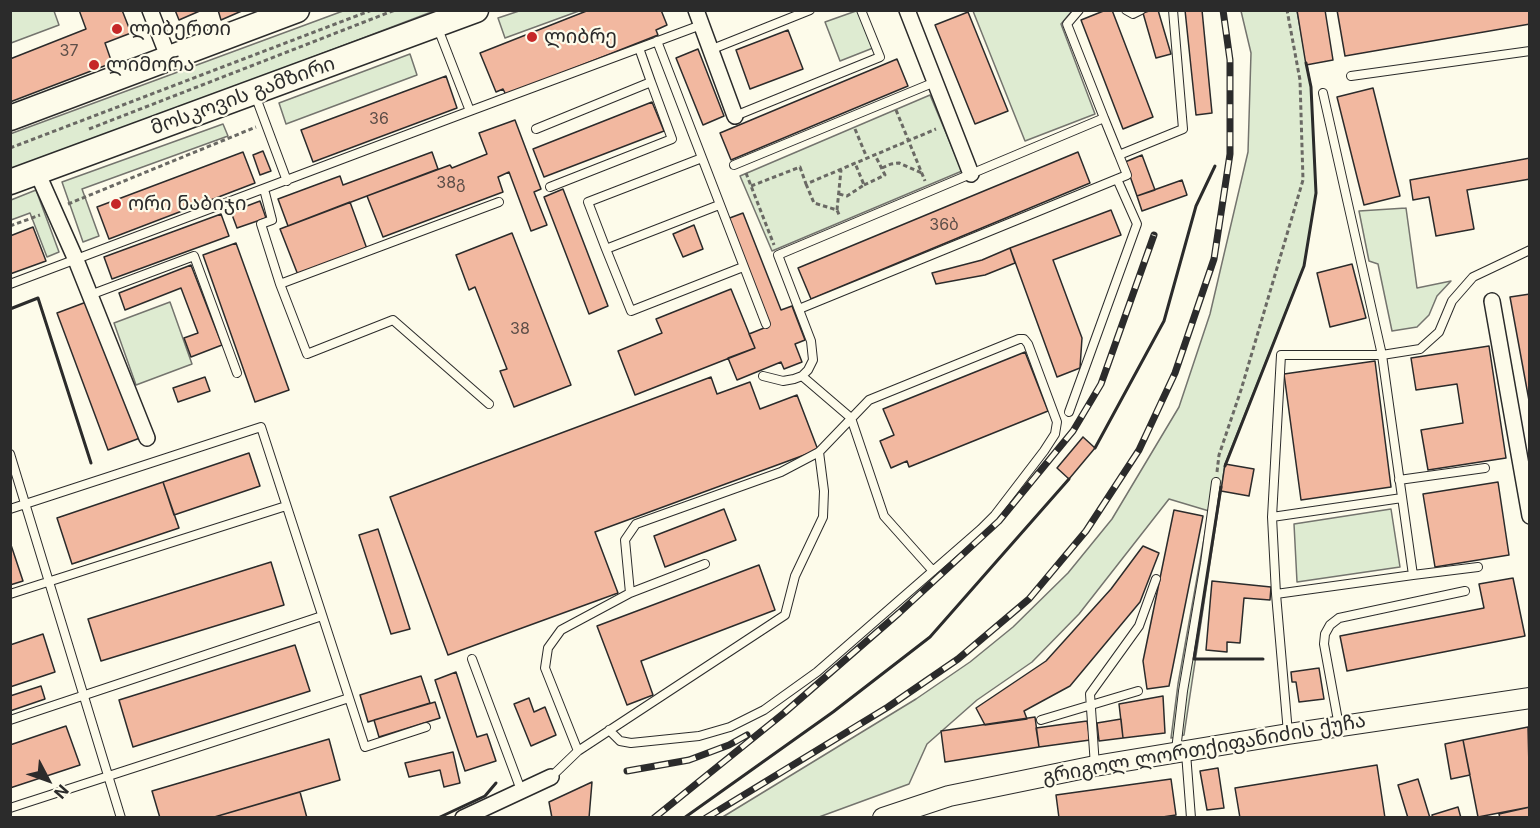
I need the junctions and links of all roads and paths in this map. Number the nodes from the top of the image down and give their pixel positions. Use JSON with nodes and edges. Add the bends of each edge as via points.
{"nodes":[{"id":1,"x":150,"y":10,"type":"edge"},
{"id":2,"x":297,"y":10,"type":"edge"},
{"id":3,"x":372,"y":10,"type":"edge"},
{"id":4,"x":395,"y":10,"type":"edge"},
{"id":5,"x":476,"y":10,"type":"edge"},
{"id":6,"x":810,"y":10,"type":"edge"},
{"id":7,"x":861,"y":10,"type":"edge"},
{"id":8,"x":907,"y":10,"type":"edge"},
{"id":9,"x":1078,"y":10,"type":"edge"},
{"id":10,"x":1126,"y":10,"type":"edge"},
{"id":11,"x":1141,"y":10,"type":"edge"},
{"id":12,"x":1173,"y":10,"type":"edge"},
{"id":13,"x":1287,"y":10,"type":"edge"},
{"id":14,"x":698,"y":18,"type":"edge"},
{"id":15,"x":436,"y":25,"type":"junction"},
{"id":16,"x":657,"y":41,"type":"junction"},
{"id":17,"x":639,"y":48,"type":"junction"},
{"id":18,"x":710,"y":50,"type":"junction"},
{"id":19,"x":1530,"y":51,"type":"edge"},
{"id":20,"x":169,"y":59,"type":"junction"},
{"id":21,"x":1351,"y":76,"type":"dead end"},
{"id":22,"x":651,"y":82,"type":"junction"},
{"id":23,"x":935,"y":82,"type":"junction"},
{"id":24,"x":254,"y":92,"type":"junction"},
{"id":25,"x":1323,"y":93,"type":"dead end"},
{"id":26,"x":892,"y":100,"type":"junction"},
{"id":27,"x":470,"y":111,"type":"junction"},
{"id":28,"x":735,"y":116,"type":"joint"},
{"id":29,"x":850,"y":117,"type":"junction"},
{"id":30,"x":10,"y":118,"type":"edge"},
{"id":31,"x":1104,"y":118,"type":"junction"},
{"id":32,"x":951,"y":122,"type":"junction"},
{"id":33,"x":266,"y":124,"type":"junction"},
{"id":34,"x":536,"y":129,"type":"dead end"},
{"id":35,"x":84,"y":131,"type":"dead end"},
{"id":36,"x":909,"y":140,"type":"junction"},
{"id":37,"x":10,"y":148,"type":"edge"},
{"id":38,"x":875,"y":154,"type":"junction"},
{"id":39,"x":1119,"y":155,"type":"junction"},
{"id":40,"x":702,"y":158,"type":"junction"},
{"id":41,"x":867,"y":158,"type":"junction"},
{"id":42,"x":738,"y":163,"type":"joint"},
{"id":43,"x":855,"y":163,"type":"junction"},
{"id":44,"x":882,"y":168,"type":"junction"},
{"id":45,"x":841,"y":169,"type":"junction"},
{"id":46,"x":37,"y":172,"type":"junction"},
{"id":47,"x":922,"y":172,"type":"junction"},
{"id":48,"x":971,"y":174,"type":"junction"},
{"id":49,"x":1117,"y":179,"type":"junction"},
{"id":50,"x":287,"y":181,"type":"junction"},
{"id":51,"x":10,"y":182,"type":"edge"},
{"id":52,"x":806,"y":184,"type":"junction"},
{"id":53,"x":864,"y":185,"type":"junction"},
{"id":54,"x":751,"y":186,"type":"junction"},
{"id":55,"x":550,"y":187,"type":"dead end"},
{"id":56,"x":264,"y":189,"type":"junction"},
{"id":57,"x":929,"y":191,"type":"junction"},
{"id":58,"x":839,"y":194,"type":"junction"},
{"id":59,"x":499,"y":202,"type":"dead end"},
{"id":60,"x":719,"y":204,"type":"junction"},
{"id":61,"x":54,"y":210,"type":"junction"},
{"id":62,"x":837,"y":210,"type":"junction"},
{"id":63,"x":10,"y":226,"type":"edge"},
{"id":64,"x":844,"y":227,"type":"junction"},
{"id":65,"x":606,"y":249,"type":"junction"},
{"id":66,"x":1530,"y":250,"type":"edge"},
{"id":67,"x":778,"y":255,"type":"junction"},
{"id":68,"x":76,"y":260,"type":"junction"},
{"id":69,"x":743,"y":267,"type":"junction"},
{"id":70,"x":10,"y":284,"type":"edge"},
{"id":71,"x":280,"y":284,"type":"junction"},
{"id":72,"x":90,"y":295,"type":"junction"},
{"id":73,"x":1492,"y":301,"type":"dead end"},
{"id":74,"x":799,"y":309,"type":"junction"},
{"id":75,"x":766,"y":324,"type":"dead end"},
{"id":76,"x":1382,"y":355,"type":"junction"},
{"id":77,"x":237,"y":373,"type":"dead end"},
{"id":78,"x":763,"y":376,"type":"dead end"},
{"id":79,"x":802,"y":376,"type":"junction"},
{"id":80,"x":489,"y":404,"type":"dead end"},
{"id":81,"x":1070,"y":412,"type":"dead end"},
{"id":82,"x":851,"y":418,"type":"junction"},
{"id":83,"x":147,"y":438,"type":"dead end"},
{"id":84,"x":819,"y":452,"type":"junction"},
{"id":85,"x":10,"y":454,"type":"edge"},
{"id":86,"x":1485,"y":468,"type":"dead end"},
{"id":87,"x":1399,"y":480,"type":"junction"},
{"id":88,"x":1216,"y":482,"type":"joint"},
{"id":89,"x":1402,"y":498,"type":"junction"},
{"id":90,"x":26,"y":504,"type":"junction"},
{"id":91,"x":286,"y":506,"type":"junction"},
{"id":92,"x":10,"y":509,"type":"edge"},
{"id":93,"x":1530,"y":516,"type":"edge"},
{"id":94,"x":1272,"y":517,"type":"junction"},
{"id":95,"x":705,"y":564,"type":"dead end"},
{"id":96,"x":1478,"y":567,"type":"dead end"},
{"id":97,"x":933,"y":571,"type":"junction"},
{"id":98,"x":1413,"y":575,"type":"junction"},
{"id":99,"x":1156,"y":579,"type":"dead end"},
{"id":100,"x":49,"y":582,"type":"junction"},
{"id":101,"x":1465,"y":591,"type":"dead end"},
{"id":102,"x":630,"y":593,"type":"junction"},
{"id":103,"x":10,"y":594,"type":"edge"},
{"id":104,"x":1276,"y":594,"type":"junction"},
{"id":105,"x":322,"y":616,"type":"junction"},
{"id":106,"x":472,"y":659,"type":"dead end"},
{"id":107,"x":1138,"y":691,"type":"dead end"},
{"id":108,"x":84,"y":695,"type":"junction"},
{"id":109,"x":349,"y":698,"type":"junction"},
{"id":110,"x":1530,"y":698,"type":"edge"},
{"id":111,"x":1091,"y":706,"type":"junction"},
{"id":112,"x":10,"y":720,"type":"edge"},
{"id":113,"x":1041,"y":720,"type":"dead end"},
{"id":114,"x":1339,"y":726,"type":"junction"},
{"id":115,"x":426,"y":727,"type":"dead end"},
{"id":116,"x":609,"y":730,"type":"junction"},
{"id":117,"x":1288,"y":734,"type":"junction"},
{"id":118,"x":578,"y":751,"type":"junction"},
{"id":119,"x":1180,"y":752,"type":"junction"},
{"id":120,"x":1095,"y":766,"type":"junction"},
{"id":121,"x":108,"y":776,"type":"junction"},
{"id":122,"x":551,"y":777,"type":"joint"},
{"id":123,"x":521,"y":790,"type":"junction"},
{"id":124,"x":10,"y":808,"type":"edge"},
{"id":125,"x":121,"y":818,"type":"edge"},
{"id":126,"x":463,"y":818,"type":"edge"},
{"id":127,"x":883,"y":818,"type":"edge"},
{"id":128,"x":1191,"y":818,"type":"edge"}],
"edges":[{"from":1,"to":20,"type":"street"},
{"from":2,"to":20,"type":"main road"},
{"from":3,"to":37,"type":"path"},
{"from":4,"to":35,"type":"path"},
{"from":5,"to":15,"type":"main road","name":"მოსკოვის გამზირი"},
{"from":6,"to":18,"type":"lane"},
{"from":7,"to":28,"type":"lane","via":[[880,57]]},
{"from":8,"to":23,"type":"street"},
{"from":9,"to":31,"type":"lane","via":[[1067,24]]},
{"from":10,"to":11,"type":"lane","via":[[1133,14]]},
{"from":12,"to":39,"type":"lane","via":[[1183,129]]},
{"from":13,"to":88,"type":"path","via":[[1300,80],[1303,180],[1219,455]]},
{"from":14,"to":16,"type":"lane"},
{"from":14,"to":18,"type":"street"},
{"from":15,"to":24,"type":"main road","name":"მოსკოვის გამზირი"},
{"from":15,"to":27,"type":"lane"},
{"from":16,"to":17,"type":"lane"},
{"from":16,"to":40,"type":"lane"},
{"from":17,"to":22,"type":"lane"},
{"from":17,"to":27,"type":"lane"},
{"from":18,"to":28,"type":"street"},
{"from":19,"to":21,"type":"lane"},
{"from":20,"to":30,"type":"main road"},
{"from":22,"to":34,"type":"lane"},
{"from":22,"to":55,"type":"lane","via":[[672,138]]},
{"from":23,"to":26,"type":"lane"},
{"from":23,"to":32,"type":"street"},
{"from":24,"to":33,"type":"lane"},
{"from":24,"to":46,"type":"main road","name":"მოსკოვის გამზირი"},
{"from":25,"to":76,"type":"lane"},
{"from":26,"to":29,"type":"lane"},
{"from":26,"to":36,"type":"path"},
{"from":27,"to":50,"type":"lane"},
{"from":29,"to":41,"type":"path"},
{"from":29,"to":42,"type":"lane"},
{"from":31,"to":39,"type":"lane"},
{"from":31,"to":48,"type":"lane"},
{"from":32,"to":36,"type":"path"},
{"from":32,"to":48,"type":"street"},
{"from":33,"to":50,"type":"lane"},
{"from":33,"to":61,"type":"path"},
{"from":36,"to":38,"type":"path"},
{"from":36,"to":47,"type":"path"},
{"from":38,"to":41,"type":"path"},
{"from":38,"to":44,"type":"path"},
{"from":39,"to":49,"type":"lane","via":[[1127,175]]},
{"from":40,"to":60,"type":"lane"},
{"from":40,"to":65,"type":"lane","via":[[588,202]]},
{"from":41,"to":43,"type":"path"},
{"from":42,"to":54,"type":"path"},
{"from":43,"to":45,"type":"path"},
{"from":43,"to":53,"type":"path"},
{"from":44,"to":47,"type":"path","via":[[899,163]]},
{"from":44,"to":53,"type":"path","via":[[885,175]]},
{"from":45,"to":52,"type":"path"},
{"from":45,"to":58,"type":"path"},
{"from":46,"to":51,"type":"main road","name":"მოსკოვის გამზირი"},
{"from":46,"to":61,"type":"street"},
{"from":47,"to":57,"type":"path"},
{"from":48,"to":57,"type":"lane"},
{"from":49,"to":74,"type":"lane"},
{"from":49,"to":81,"type":"lane","via":[[1137,224]]},
{"from":50,"to":56,"type":"lane"},
{"from":52,"to":54,"type":"path","via":[[800,167]]},
{"from":52,"to":62,"type":"path","via":[[814,203]]},
{"from":53,"to":58,"type":"path","via":[[847,196]]},
{"from":54,"to":67,"type":"path"},
{"from":56,"to":68,"type":"lane"},
{"from":56,"to":71,"type":"lane","via":[[272,220],[261,224]]},
{"from":57,"to":64,"type":"lane"},
{"from":58,"to":62,"type":"path"},
{"from":59,"to":71,"type":"lane"},
{"from":60,"to":65,"type":"lane"},
{"from":60,"to":69,"type":"lane"},
{"from":61,"to":63,"type":"path"},
{"from":61,"to":68,"type":"street"},
{"from":62,"to":64,"type":"path"},
{"from":64,"to":67,"type":"lane"},
{"from":65,"to":69,"type":"lane","via":[[631,311]]},
{"from":66,"to":76,"type":"lane","via":[[1473,277],[1452,301],[1439,332],[1420,349]]},
{"from":67,"to":74,"type":"lane"},
{"from":68,"to":70,"type":"lane"},
{"from":68,"to":72,"type":"street"},
{"from":69,"to":75,"type":"lane"},
{"from":71,"to":80,"type":"lane","via":[[307,354],[393,320]]},
{"from":72,"to":77,"type":"lane","via":[[195,256]]},
{"from":72,"to":83,"type":"street"},
{"from":73,"to":93,"type":"street"},
{"from":74,"to":79,"type":"lane","via":[[811,341],[813,360]]},
{"from":76,"to":87,"type":"lane"},
{"from":76,"to":94,"type":"lane","via":[[1281,355]]},
{"from":78,"to":79,"type":"lane","via":[[783,381]]},
{"from":79,"to":82,"type":"lane"},
{"from":82,"to":84,"type":"lane"},
{"from":82,"to":97,"type":"lane","via":[[884,516]]},
{"from":82,"to":97,"type":"lane","via":[[869,400],[1019,339],[1028,344],[1057,422],[1054,434],[995,515]]},
{"from":84,"to":102,"type":"lane","via":[[781,472],[636,524],[625,540]]},
{"from":84,"to":116,"type":"lane","via":[[823,517],[795,576],[784,615]]},
{"from":85,"to":90,"type":"lane"},
{"from":86,"to":87,"type":"lane"},
{"from":87,"to":89,"type":"lane"},
{"from":88,"to":119,"type":"lane","via":[[1183,692]]},
{"from":89,"to":94,"type":"lane"},
{"from":89,"to":98,"type":"lane"},
{"from":90,"to":91,"type":"lane","via":[[261,427]]},
{"from":90,"to":92,"type":"lane"},
{"from":90,"to":100,"type":"lane"},
{"from":91,"to":100,"type":"lane"},
{"from":91,"to":105,"type":"lane"},
{"from":94,"to":104,"type":"lane"},
{"from":95,"to":102,"type":"lane"},
{"from":96,"to":98,"type":"lane"},
{"from":97,"to":116,"type":"lane","via":[[817,672],[764,710],[730,727],[699,736],[631,744],[620,741]]},
{"from":98,"to":104,"type":"lane"},
{"from":99,"to":111,"type":"lane","via":[[1138,626],[1090,694]]},
{"from":100,"to":103,"type":"lane"},
{"from":100,"to":108,"type":"lane"},
{"from":101,"to":114,"type":"lane","via":[[1339,618],[1330,624],[1324,644]]},
{"from":102,"to":118,"type":"lane","via":[[561,630],[548,648],[544,668]]},
{"from":104,"to":117,"type":"lane"},
{"from":105,"to":108,"type":"lane"},
{"from":105,"to":109,"type":"lane"},
{"from":106,"to":123,"type":"lane"},
{"from":107,"to":111,"type":"lane"},
{"from":108,"to":112,"type":"lane"},
{"from":108,"to":121,"type":"lane"},
{"from":109,"to":115,"type":"lane","via":[[365,747]]},
{"from":109,"to":121,"type":"lane"},
{"from":110,"to":114,"type":"street","name":"გრიგოლ ლორთქიფანიძის ქუჩა"},
{"from":111,"to":113,"type":"lane"},
{"from":111,"to":120,"type":"lane"},
{"from":114,"to":117,"type":"street","name":"გრიგოლ ლორთქიფანიძის ქუჩა"},
{"from":116,"to":118,"type":"lane"},
{"from":117,"to":119,"type":"street","name":"გრიგოლ ლორთქიფანიძის ქუჩა"},
{"from":118,"to":122,"type":"lane"},
{"from":119,"to":120,"type":"street","name":"გრიგოლ ლორთქიფანიძის ქუჩა"},
{"from":119,"to":128,"type":"lane"},
{"from":120,"to":127,"type":"street","name":"გრიგოლ ლორთქიფანიძის ქუჩა","via":[[960,794]]},
{"from":121,"to":124,"type":"lane"},
{"from":121,"to":125,"type":"lane"},
{"from":122,"to":123,"type":"street"},
{"from":123,"to":126,"type":"street"}]}
